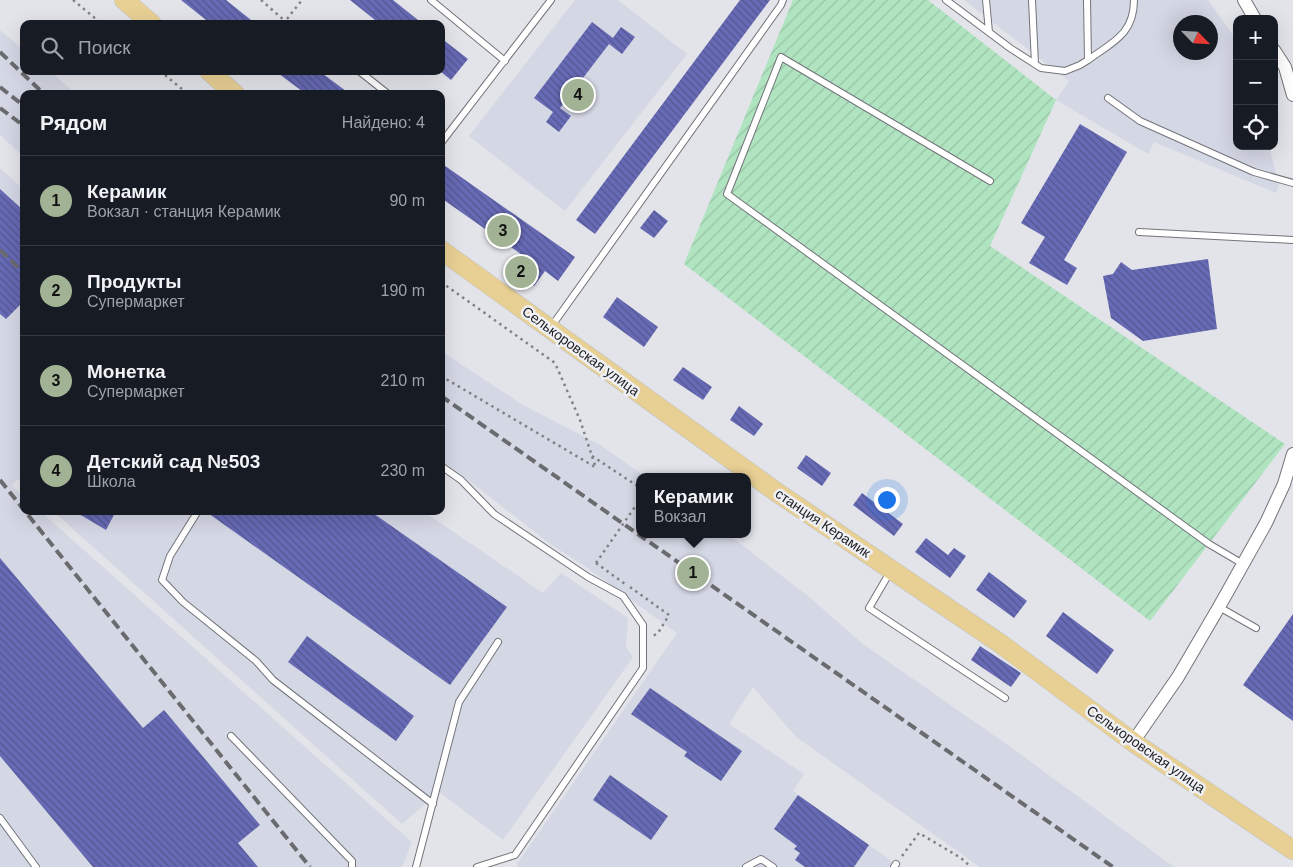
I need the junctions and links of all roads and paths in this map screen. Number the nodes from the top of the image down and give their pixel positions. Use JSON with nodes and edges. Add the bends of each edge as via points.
{"nodes":[{"id":1,"x":72,"y":0,"type":"edge"},
{"id":2,"x":124,"y":0,"type":"edge"},
{"id":3,"x":261,"y":0,"type":"edge"},
{"id":4,"x":302,"y":0,"type":"edge"},
{"id":5,"x":431,"y":0,"type":"edge"},
{"id":6,"x":552,"y":0,"type":"edge"},
{"id":7,"x":783,"y":0,"type":"edge"},
{"id":8,"x":946,"y":0,"type":"edge"},
{"id":9,"x":986,"y":0,"type":"edge"},
{"id":10,"x":1032,"y":0,"type":"edge"},
{"id":11,"x":1087,"y":0,"type":"edge"},
{"id":12,"x":1134,"y":0,"type":"edge"},
{"id":13,"x":1244,"y":0,"type":"edge"},
{"id":14,"x":1253,"y":15,"type":"edge"},
{"id":15,"x":97,"y":20,"type":"edge"},
{"id":16,"x":147,"y":20,"type":"edge"},
{"id":17,"x":282,"y":20,"type":"edge"},
{"id":18,"x":286,"y":20,"type":"edge"},
{"id":19,"x":989,"y":32,"type":"junction"},
{"id":20,"x":1278,"y":57,"type":"edge"},
{"id":21,"x":1088,"y":60,"type":"junction"},
{"id":22,"x":505,"y":61,"type":"junction"},
{"id":23,"x":1035,"y":64,"type":"junction"},
{"id":24,"x":165,"y":75,"type":"edge"},
{"id":25,"x":214,"y":75,"type":"edge"},
{"id":26,"x":364,"y":75,"type":"edge"},
{"id":27,"x":183,"y":90,"type":"edge"},
{"id":28,"x":231,"y":90,"type":"edge"},
{"id":29,"x":383,"y":90,"type":"edge"},
{"id":30,"x":1293,"y":95,"type":"edge"},
{"id":31,"x":1108,"y":98,"type":"dead end"},
{"id":32,"x":445,"y":134,"type":"edge"},
{"id":33,"x":990,"y":181,"type":"dead end"},
{"id":34,"x":1293,"y":183,"type":"edge"},
{"id":35,"x":1139,"y":232,"type":"dead end"},
{"id":36,"x":1293,"y":240,"type":"edge"},
{"id":37,"x":445,"y":253,"type":"edge"},
{"id":38,"x":445,"y":285,"type":"edge"},
{"id":39,"x":550,"y":328,"type":"junction"},
{"id":40,"x":445,"y":378,"type":"edge"},
{"id":41,"x":648,"y":399,"type":"joint"},
{"id":42,"x":1293,"y":454,"type":"edge"},
{"id":43,"x":592,"y":456,"type":"junction"},
{"id":44,"x":445,"y":469,"type":"edge"},
{"id":45,"x":751,"y":473,"type":"edge"},
{"id":46,"x":751,"y":473,"type":"edge"},
{"id":47,"x":636,"y":485,"type":"edge"},
{"id":48,"x":636,"y":506,"type":"edge"},
{"id":49,"x":196,"y":515,"type":"edge"},
{"id":50,"x":1243,"y":564,"type":"junction"},
{"id":51,"x":892,"y":569,"type":"junction"},
{"id":52,"x":1219,"y":607,"type":"junction"},
{"id":53,"x":1256,"y":628,"type":"dead end"},
{"id":54,"x":498,"y":642,"type":"dead end"},
{"id":55,"x":643,"y":642,"type":"junction"},
{"id":56,"x":1001,"y":644,"type":"joint"},
{"id":57,"x":1005,"y":698,"type":"dead end"},
{"id":58,"x":231,"y":736,"type":"dead end"},
{"id":59,"x":1133,"y":742,"type":"junction"},
{"id":60,"x":433,"y":804,"type":"junction"},
{"id":61,"x":0,"y":818,"type":"edge"},
{"id":62,"x":1293,"y":850,"type":"edge"},
{"id":63,"x":895,"y":866,"type":"edge"},
{"id":64,"x":36,"y":867,"type":"edge"},
{"id":65,"x":352,"y":867,"type":"edge"},
{"id":66,"x":416,"y":867,"type":"edge"},
{"id":67,"x":476,"y":867,"type":"edge"},
{"id":68,"x":746,"y":867,"type":"edge"},
{"id":69,"x":773,"y":867,"type":"edge"},
{"id":70,"x":971,"y":867,"type":"edge"}],
"edges":[{"from":1,"to":15,"type":"path"},
{"from":2,"to":16,"type":"main road"},
{"from":3,"to":17,"type":"path"},
{"from":4,"to":18,"type":"path"},
{"from":5,"to":22,"type":"lane"},
{"from":6,"to":22,"type":"lane"},
{"from":7,"to":39,"type":"lane"},
{"from":8,"to":19,"type":"lane"},
{"from":9,"to":19,"type":"lane"},
{"from":10,"to":23,"type":"lane"},
{"from":11,"to":21,"type":"lane"},
{"from":12,"to":21,"type":"lane","via":[[1128,28]]},
{"from":13,"to":14,"type":"street"},
{"from":19,"to":23,"type":"lane"},
{"from":20,"to":30,"type":"street"},
{"from":21,"to":23,"type":"lane","via":[[1065,71],[1041,68]]},
{"from":22,"to":32,"type":"lane"},
{"from":24,"to":27,"type":"path"},
{"from":25,"to":28,"type":"main road"},
{"from":26,"to":29,"type":"lane"},
{"from":31,"to":34,"type":"lane","via":[[1140,121],[1254,172]]},
{"from":33,"to":50,"type":"lane","via":[[781,57],[727,194],[1209,544]]},
{"from":35,"to":36,"type":"lane"},
{"from":37,"to":39,"type":"main road","name":"Селькоровская улица"},
{"from":38,"to":43,"type":"path","via":[[555,364]]},
{"from":39,"to":41,"type":"main road","name":"Селькоровская улица"},
{"from":40,"to":43,"type":"path","via":[[596,468]]},
{"from":41,"to":46,"type":"main road","name":"станция Керамик"},
{"from":42,"to":50,"type":"street","via":[[1284,484]]},
{"from":43,"to":47,"type":"path"},
{"from":44,"to":55,"type":"lane","via":[[461,480],[494,514],[588,577],[623,596],[643,625]]},
{"from":45,"to":51,"type":"main road","name":"станция Керамик"},
{"from":48,"to":55,"type":"path","bridge":true,"via":[[596,564],[669,615],[658,634]]},
{"from":49,"to":60,"type":"lane","via":[[170,556],[162,580],[183,602],[256,661],[273,680]]},
{"from":50,"to":52,"type":"street"},
{"from":51,"to":56,"type":"main road","name":"станция Керамик"},
{"from":51,"to":57,"type":"lane","via":[[869,608]]},
{"from":52,"to":53,"type":"lane"},
{"from":52,"to":59,"type":"street","via":[[1178,677]]},
{"from":54,"to":60,"type":"lane","via":[[459,702]]},
{"from":55,"to":67,"type":"lane","via":[[643,668],[515,854]]},
{"from":56,"to":59,"type":"main road","name":"Селькоровская улица"},
{"from":58,"to":65,"type":"lane","via":[[352,861]]},
{"from":59,"to":62,"type":"main road","name":"Селькоровская улица"},
{"from":60,"to":66,"type":"lane"},
{"from":61,"to":64,"type":"lane"},
{"from":63,"to":70,"type":"path","via":[[919,833]]},
{"from":68,"to":69,"type":"lane","via":[[761,859]]}]}
